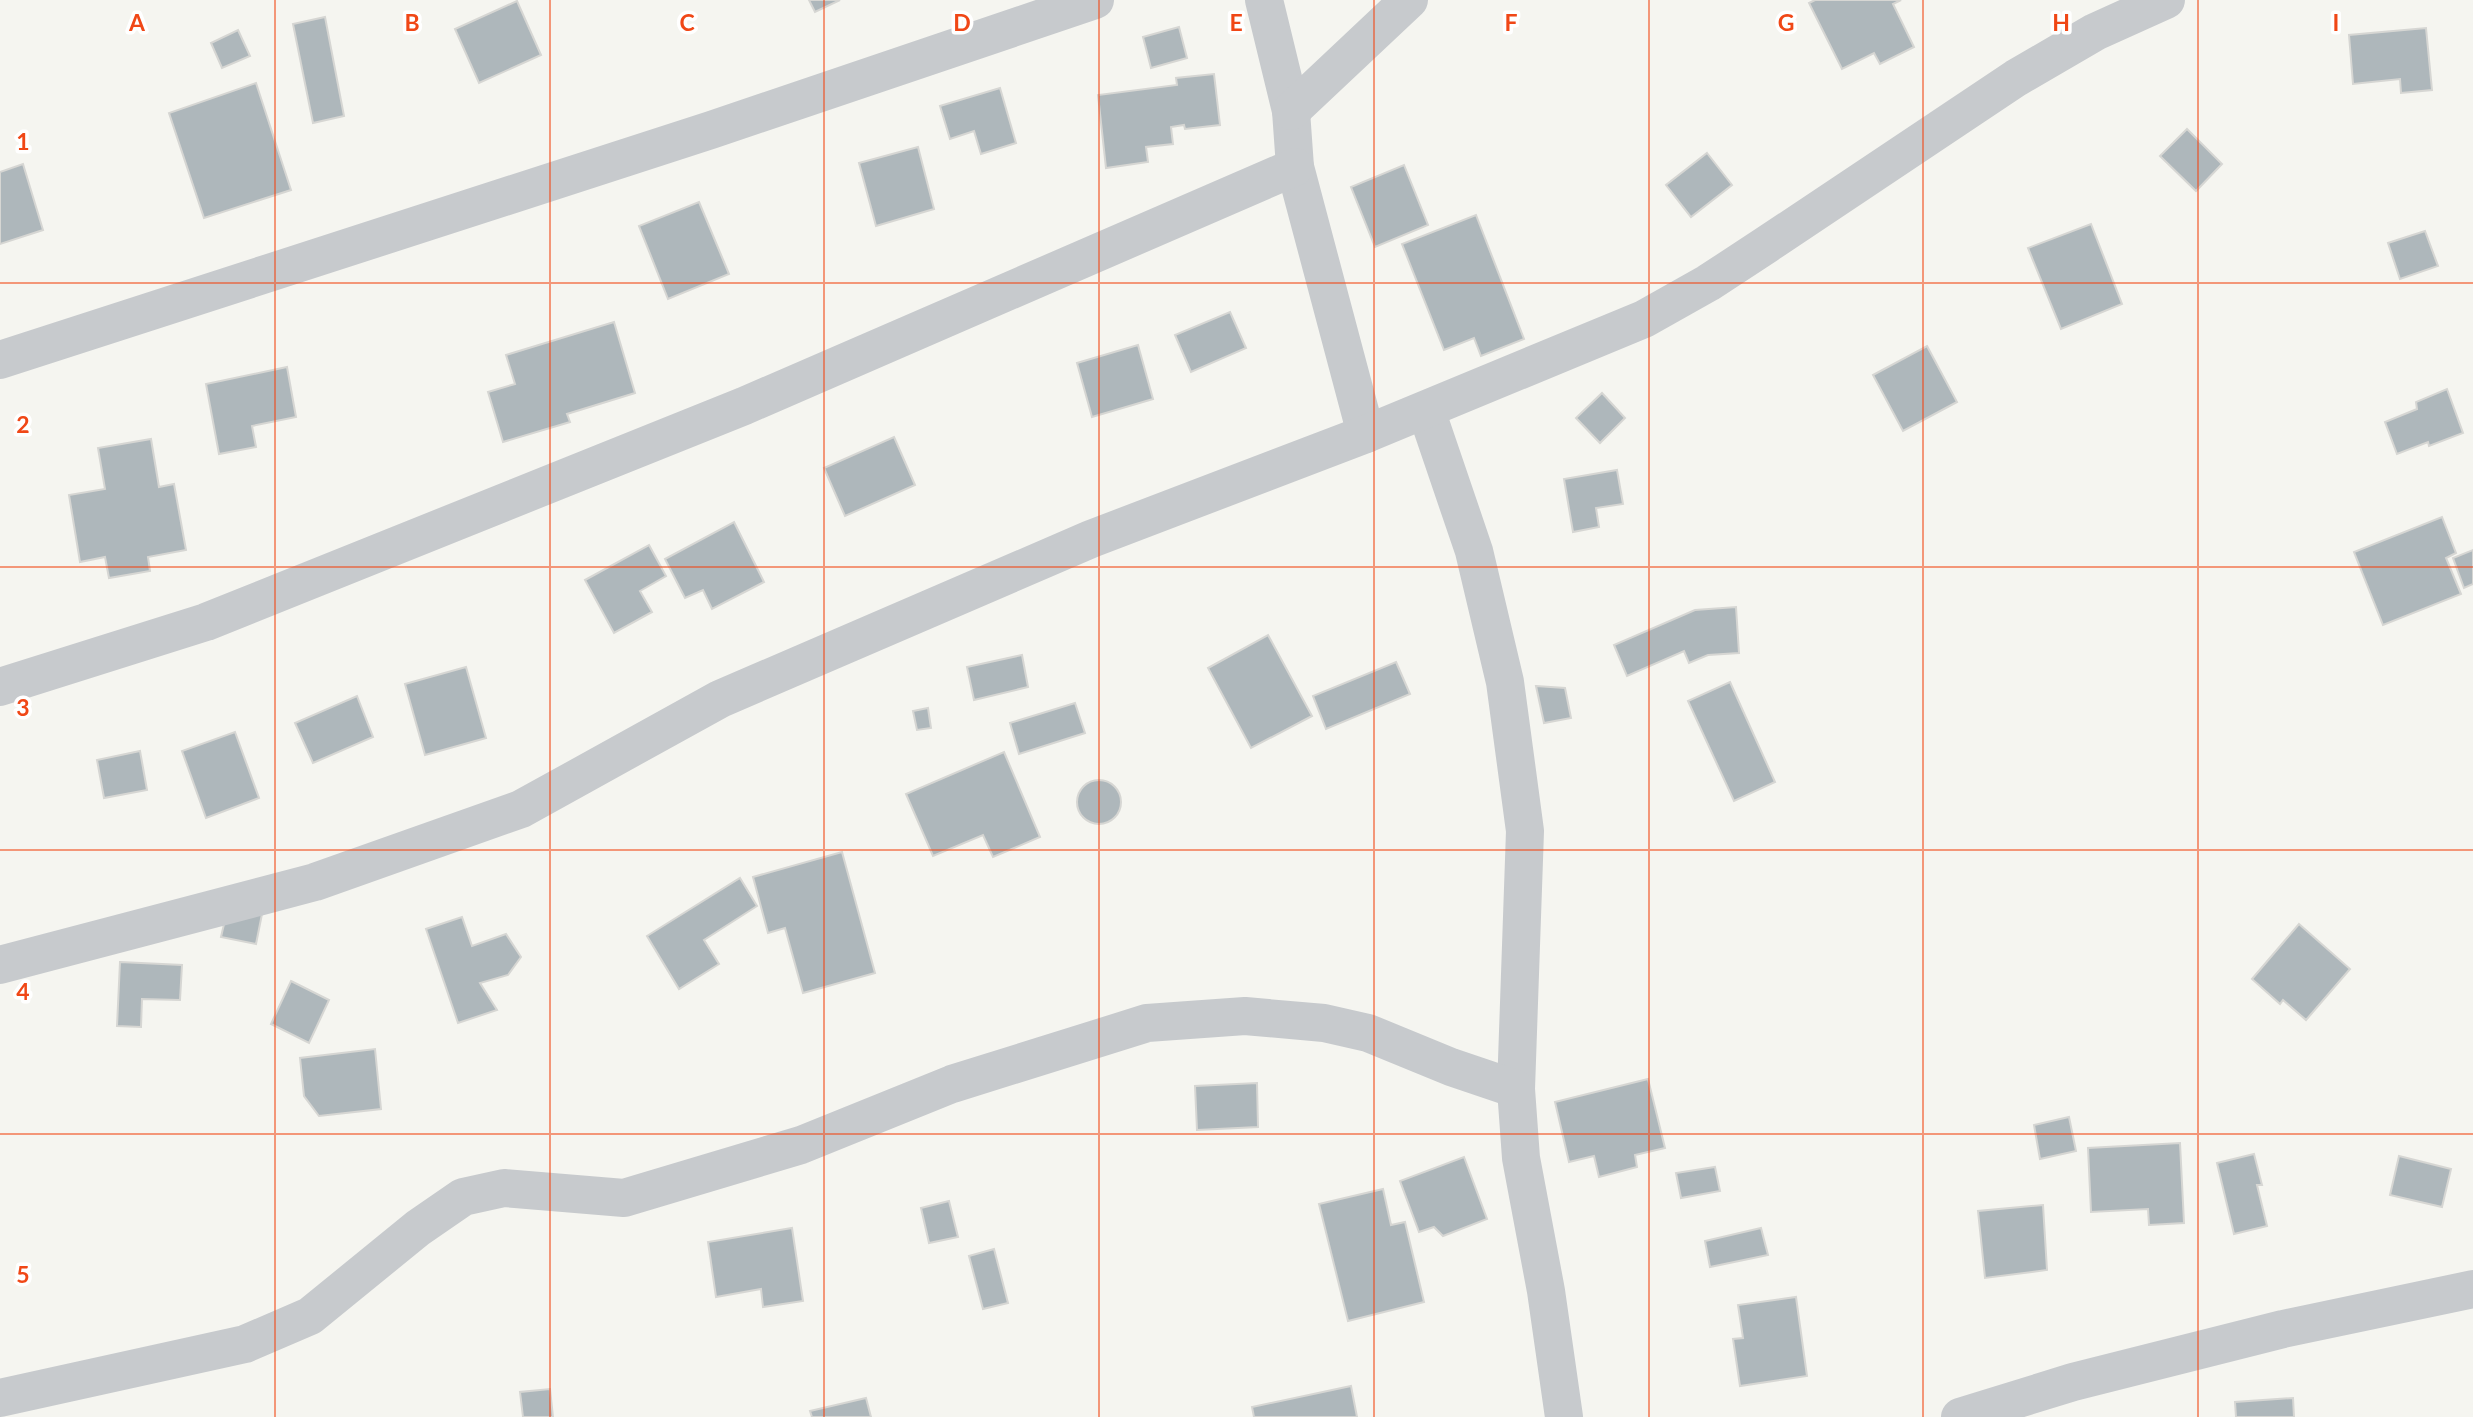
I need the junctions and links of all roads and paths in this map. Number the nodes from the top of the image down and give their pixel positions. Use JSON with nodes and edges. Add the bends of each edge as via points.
{"nodes":[{"id":1,"x":1095,"y":0,"type":"edge"},
{"id":2,"x":1264,"y":0,"type":"edge"},
{"id":3,"x":1409,"y":0,"type":"edge"},
{"id":4,"x":2166,"y":0,"type":"edge"},
{"id":5,"x":1009,"y":14,"type":"edge"},
{"id":6,"x":1291,"y":111,"type":"junction"},
{"id":7,"x":1295,"y":167,"type":"junction"},
{"id":8,"x":0,"y":360,"type":"edge"},
{"id":9,"x":1426,"y":410,"type":"junction"},
{"id":10,"x":1366,"y":434,"type":"junction"},
{"id":11,"x":0,"y":687,"type":"edge"},
{"id":12,"x":0,"y":963,"type":"edge"},
{"id":13,"x":1516,"y":1089,"type":"junction"},
{"id":14,"x":2473,"y":1289,"type":"edge"},
{"id":15,"x":0,"y":1398,"type":"edge"},
{"id":16,"x":1564,"y":1417,"type":"edge"},
{"id":17,"x":1960,"y":1417,"type":"edge"}],
"edges":[{"from":1,"to":5,"type":"street"},
{"from":2,"to":6,"type":"street"},
{"from":3,"to":6,"type":"street"},
{"from":4,"to":9,"type":"street","via":[[2095,32],[2016,78],[1731,268],[1644,319]]},
{"from":5,"to":8,"type":"street","via":[[685,139]]},
{"from":6,"to":7,"type":"street"},
{"from":7,"to":10,"type":"street"},
{"from":7,"to":11,"type":"street","via":[[744,406],[296,586],[206,622]]},
{"from":9,"to":10,"type":"street"},
{"from":9,"to":13,"type":"street","via":[[1474,551],[1502,669],[1525,831]]},
{"from":10,"to":12,"type":"street","via":[[1091,538],[720,699],[521,809],[315,882]]},
{"from":13,"to":15,"type":"street","via":[[1368,1033],[1324,1023],[1245,1016],[1147,1023],[952,1084],[801,1145],[624,1198],[504,1188],[463,1197],[310,1316],[245,1344]]},
{"from":13,"to":16,"type":"street","via":[[1521,1158]]},
{"from":14,"to":17,"type":"street","via":[[2283,1329],[2073,1382]]}]}
